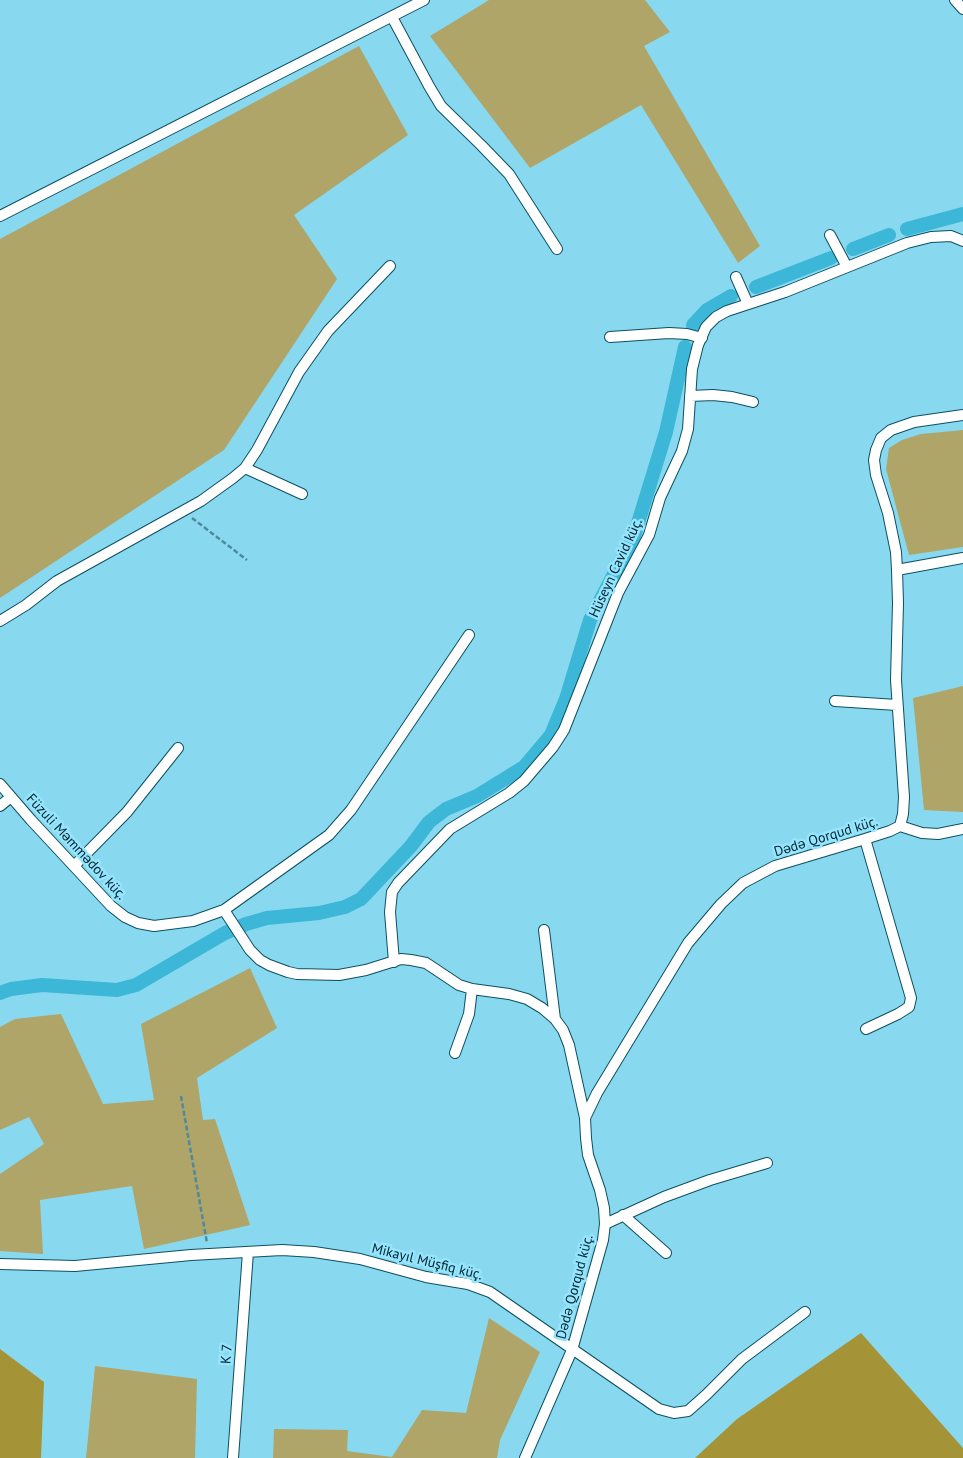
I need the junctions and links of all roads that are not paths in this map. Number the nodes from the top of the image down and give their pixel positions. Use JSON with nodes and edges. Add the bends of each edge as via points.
{"nodes":[{"id":1,"x":424,"y":0,"type":"edge"},
{"id":2,"x":955,"y":0,"type":"edge"},
{"id":3,"x":963,"y":9,"type":"edge"},
{"id":4,"x":392,"y":17,"type":"junction"},
{"id":5,"x":0,"y":216,"type":"edge"},
{"id":6,"x":830,"y":235,"type":"dead end"},
{"id":7,"x":963,"y":240,"type":"edge"},
{"id":8,"x":557,"y":248,"type":"dead end"},
{"id":9,"x":390,"y":266,"type":"dead end"},
{"id":10,"x":847,"y":267,"type":"junction"},
{"id":11,"x":736,"y":277,"type":"dead end"},
{"id":12,"x":748,"y":304,"type":"junction"},
{"id":13,"x":610,"y":337,"type":"dead end"},
{"id":14,"x":702,"y":338,"type":"junction"},
{"id":15,"x":690,"y":396,"type":"junction"},
{"id":16,"x":753,"y":402,"type":"dead end"},
{"id":17,"x":963,"y":415,"type":"edge"},
{"id":18,"x":245,"y":468,"type":"junction"},
{"id":19,"x":302,"y":494,"type":"dead end"},
{"id":20,"x":963,"y":558,"type":"edge"},
{"id":21,"x":897,"y":570,"type":"junction"},
{"id":22,"x":0,"y":621,"type":"edge"},
{"id":23,"x":470,"y":635,"type":"dead end"},
{"id":24,"x":836,"y":701,"type":"dead end"},
{"id":25,"x":897,"y":705,"type":"junction"},
{"id":26,"x":178,"y":748,"type":"dead end"},
{"id":27,"x":0,"y":784,"type":"edge"},
{"id":28,"x":11,"y":797,"type":"junction"},
{"id":29,"x":0,"y":806,"type":"edge"},
{"id":30,"x":900,"y":826,"type":"junction"},
{"id":31,"x":963,"y":829,"type":"edge"},
{"id":32,"x":866,"y":839,"type":"junction"},
{"id":33,"x":74,"y":866,"type":"junction"},
{"id":34,"x":224,"y":910,"type":"junction"},
{"id":35,"x":544,"y":930,"type":"dead end"},
{"id":36,"x":394,"y":962,"type":"junction"},
{"id":37,"x":472,"y":989,"type":"junction"},
{"id":38,"x":555,"y":1019,"type":"junction"},
{"id":39,"x":866,"y":1029,"type":"dead end"},
{"id":40,"x":455,"y":1053,"type":"dead end"},
{"id":41,"x":585,"y":1118,"type":"junction"},
{"id":42,"x":768,"y":1163,"type":"dead end"},
{"id":43,"x":623,"y":1215,"type":"junction"},
{"id":44,"x":605,"y":1224,"type":"junction"},
{"id":45,"x":248,"y":1252,"type":"junction"},
{"id":46,"x":666,"y":1253,"type":"dead end"},
{"id":47,"x":0,"y":1264,"type":"edge"},
{"id":48,"x":805,"y":1312,"type":"dead end"},
{"id":49,"x":572,"y":1350,"type":"junction"},
{"id":50,"x":233,"y":1458,"type":"edge"},
{"id":51,"x":525,"y":1458,"type":"edge"}],
"edges":[{"from":1,"to":4,"type":"street"},
{"from":2,"to":3,"type":"street"},
{"from":4,"to":5,"type":"street"},
{"from":4,"to":8,"type":"street","via":[[441,106],[509,174]]},
{"from":6,"to":10,"type":"street"},
{"from":7,"to":10,"type":"street","name":"Hüseyn Cavid küç.","via":[[931,236]]},
{"from":9,"to":18,"type":"street","via":[[328,331],[299,372]]},
{"from":10,"to":12,"type":"street","name":"Hüseyn Cavid küç."},
{"from":11,"to":12,"type":"street"},
{"from":12,"to":14,"type":"street","name":"Hüseyn Cavid küç.","via":[[716,316],[706,327]]},
{"from":13,"to":14,"type":"street","via":[[670,333]]},
{"from":14,"to":15,"type":"street","name":"Hüseyn Cavid küç.","via":[[692,369]]},
{"from":15,"to":16,"type":"street","via":[[713,395]]},
{"from":15,"to":36,"type":"street","name":"Hüseyn Cavid küç.","via":[[688,429],[682,451],[660,498],[649,535],[618,594],[564,730],[554,747],[524,781],[450,829],[398,883],[392,892],[390,912]]},
{"from":17,"to":21,"type":"street","via":[[914,422],[891,430],[876,450],[876,475],[888,513]]},
{"from":18,"to":19,"type":"street"},
{"from":18,"to":22,"type":"street","via":[[202,501],[57,581]]},
{"from":20,"to":21,"type":"street"},
{"from":21,"to":25,"type":"street"},
{"from":23,"to":34,"type":"street","name":"Füzuli Məmmədov küç.","via":[[346,817],[329,835]]},
{"from":24,"to":25,"type":"street"},
{"from":25,"to":30,"type":"street","via":[[904,797]]},
{"from":26,"to":33,"type":"street","via":[[127,812]]},
{"from":27,"to":28,"type":"street","name":"Füzuli Məmmədov küç."},
{"from":28,"to":29,"type":"street"},
{"from":28,"to":33,"type":"street","name":"Füzuli Məmmədov küç."},
{"from":30,"to":31,"type":"street","via":[[938,834]]},
{"from":30,"to":32,"type":"street","name":"Dədə Qorqud küç."},
{"from":32,"to":39,"type":"street","via":[[911,998],[909,1007]]},
{"from":32,"to":41,"type":"street","name":"Dədə Qorqud küç.","via":[[775,866],[743,884],[721,904],[688,943],[597,1092]]},
{"from":33,"to":34,"type":"street","name":"Füzuli Məmmədov küç.","via":[[111,906],[138,923],[154,926],[176,924]]},
{"from":34,"to":36,"type":"street","via":[[260,960],[297,974],[339,975]]},
{"from":35,"to":38,"type":"street"},
{"from":36,"to":37,"type":"street","via":[[411,960],[426,963],[459,985]]},
{"from":37,"to":38,"type":"street","via":[[526,999]]},
{"from":37,"to":40,"type":"street","via":[[470,1014]]},
{"from":38,"to":41,"type":"street","via":[[569,1044]]},
{"from":41,"to":44,"type":"street","name":"Dədə Qorqud küç.","via":[[588,1155],[600,1190]]},
{"from":42,"to":43,"type":"street","via":[[710,1180]]},
{"from":43,"to":44,"type":"street"},
{"from":43,"to":46,"type":"street"},
{"from":44,"to":49,"type":"street","name":"Dədə Qorqud küç."},
{"from":45,"to":47,"type":"street","name":"Mikayıl Müşfiq küç.","via":[[75,1266]]},
{"from":45,"to":49,"type":"street","name":"Mikayıl Müşfiq küç.","via":[[314,1252],[360,1259],[426,1277],[468,1284],[490,1292]]},
{"from":45,"to":50,"type":"street","name":"K 7"},
{"from":48,"to":49,"type":"street","name":"Mikayıl Müşfiq küç.","via":[[742,1358],[688,1411],[674,1413],[659,1409]]},
{"from":49,"to":51,"type":"street","name":"Dədə Qorqud küç."}]}
